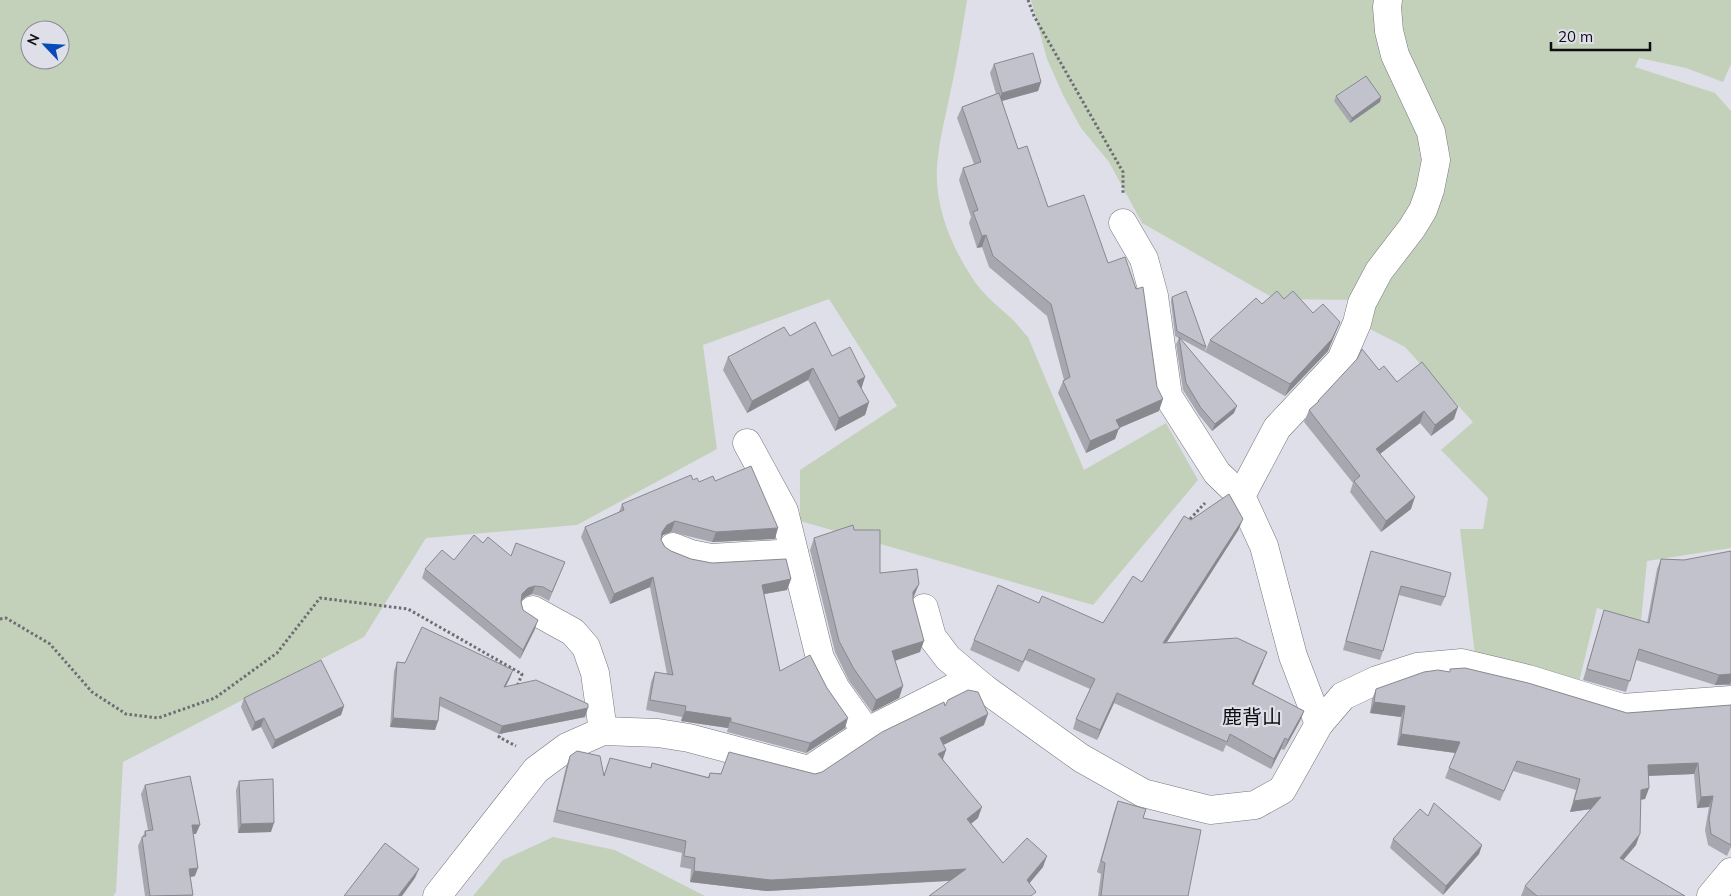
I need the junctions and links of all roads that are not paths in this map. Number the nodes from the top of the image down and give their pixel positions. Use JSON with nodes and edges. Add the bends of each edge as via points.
{"nodes":[{"id":1,"x":1388,"y":0,"type":"edge"},
{"id":2,"x":1123,"y":222,"type":"road end"},
{"id":3,"x":747,"y":443,"type":"dead end"},
{"id":4,"x":1241,"y":496,"type":"junction"},
{"id":5,"x":673,"y":547,"type":"dead end"},
{"id":6,"x":794,"y":553,"type":"junction"},
{"id":7,"x":924,"y":608,"type":"dead end"},
{"id":8,"x":533,"y":610,"type":"dead end"},
{"id":9,"x":985,"y":689,"type":"junction"},
{"id":10,"x":1730,"y":706,"type":"edge"},
{"id":11,"x":1319,"y":724,"type":"junction"},
{"id":12,"x":603,"y":731,"type":"junction"},
{"id":13,"x":867,"y":732,"type":"junction"},
{"id":14,"x":1731,"y":872,"type":"edge"},
{"id":15,"x":437,"y":896,"type":"edge"},
{"id":16,"x":1711,"y":896,"type":"edge"}],
"edges":[{"from":1,"to":4,"type":"street","via":[[1389,31],[1395,55],[1430,132],[1436,160],[1430,190],[1423,210],[1379,271],[1362,303],[1341,360],[1277,428]]},
{"from":2,"to":4,"type":"street","via":[[1144,260],[1154,296],[1168,396],[1217,473]]},
{"from":3,"to":6,"type":"street","via":[[784,511]]},
{"from":4,"to":11,"type":"street","via":[[1264,546],[1292,656]]},
{"from":5,"to":6,"type":"street","via":[[711,558]]},
{"from":6,"to":13,"type":"street","via":[[820,658],[836,689]]},
{"from":7,"to":9,"type":"street","via":[[932,637],[948,658]]},
{"from":8,"to":12,"type":"street","via":[[573,632],[586,647],[594,673]]},
{"from":9,"to":11,"type":"street","via":[[1080,758],[1142,793],[1210,810],[1255,805],[1282,790]]},
{"from":9,"to":13,"type":"street","via":[[959,685]]},
{"from":10,"to":11,"type":"street","via":[[1622,708],[1462,663],[1417,667],[1377,680],[1343,696]]},
{"from":12,"to":13,"type":"street","via":[[689,738],[809,770]]},
{"from":12,"to":15,"type":"street","via":[[567,747],[536,770]]},
{"from":14,"to":16,"type":"street"}]}
